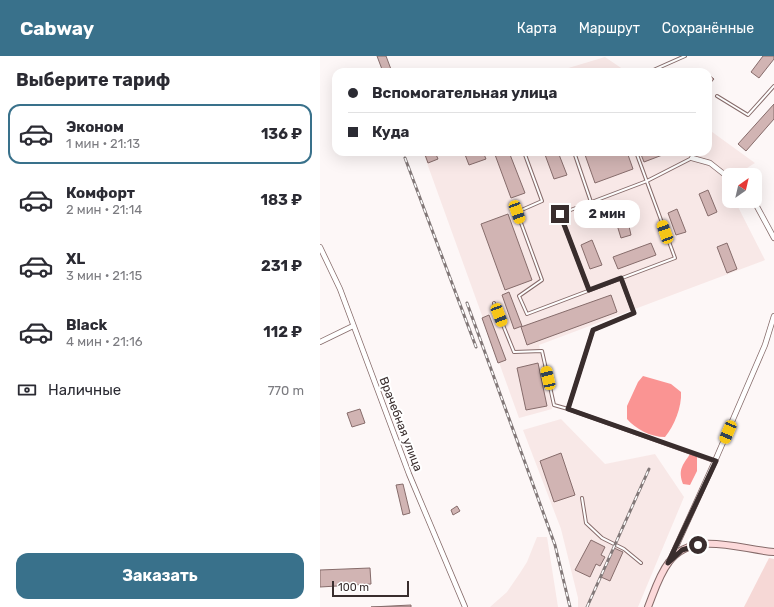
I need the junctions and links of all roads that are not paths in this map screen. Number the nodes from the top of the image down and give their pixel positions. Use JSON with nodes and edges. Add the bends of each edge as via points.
{"nodes":[{"id":1,"x":685,"y":56,"type":"edge"},
{"id":2,"x":658,"y":68,"type":"edge"},
{"id":3,"x":774,"y":86,"type":"edge"},
{"id":4,"x":717,"y":96,"type":"dead end"},
{"id":5,"x":525,"y":156,"type":"edge"},
{"id":6,"x":575,"y":156,"type":"edge"},
{"id":7,"x":638,"y":156,"type":"edge"},
{"id":8,"x":692,"y":158,"type":"joint"},
{"id":9,"x":722,"y":172,"type":"edge"},
{"id":10,"x":647,"y":181,"type":"junction"},
{"id":11,"x":591,"y":202,"type":"junction"},
{"id":12,"x":758,"y":208,"type":"edge"},
{"id":13,"x":774,"y":238,"type":"edge"},
{"id":14,"x":320,"y":247,"type":"edge"},
{"id":15,"x":621,"y":278,"type":"junction"},
{"id":16,"x":589,"y":290,"type":"junction"},
{"id":17,"x":494,"y":303,"type":"dead end"},
{"id":18,"x":774,"y":316,"type":"edge"},
{"id":19,"x":353,"y":326,"type":"junction"},
{"id":20,"x":321,"y":340,"type":"edge"},
{"id":21,"x":568,"y":409,"type":"junction"},
{"id":22,"x":716,"y":461,"type":"junction"},
{"id":23,"x":582,"y":498,"type":"dead end"},
{"id":24,"x":774,"y":552,"type":"edge"},
{"id":25,"x":641,"y":563,"type":"dead end"},
{"id":26,"x":668,"y":563,"type":"junction"},
{"id":27,"x":465,"y":607,"type":"edge"},
{"id":28,"x":648,"y":607,"type":"edge"}],
"edges":[{"from":1,"to":2,"type":"lane"},
{"from":3,"to":4,"type":"lane","via":[[748,115]]},
{"from":5,"to":16,"type":"lane","via":[[542,201],[517,212],[542,280],[519,296],[527,314]]},
{"from":6,"to":11,"type":"lane"},
{"from":7,"to":10,"type":"lane"},
{"from":8,"to":9,"type":"street","via":[[710,163]]},
{"from":8,"to":10,"type":"lane"},
{"from":10,"to":11,"type":"lane"},
{"from":10,"to":15,"type":"lane","via":[[674,258]]},
{"from":11,"to":16,"type":"lane","via":[[560,214]]},
{"from":12,"to":13,"type":"street"},
{"from":14,"to":19,"type":"street","name":"Врачебная улица","via":[[340,289]]},
{"from":15,"to":16,"type":"lane"},
{"from":15,"to":21,"type":"lane","via":[[634,313],[593,330]]},
{"from":17,"to":21,"type":"lane","via":[[514,352],[542,351],[554,405]]},
{"from":18,"to":22,"type":"street","via":[[765,345]]},
{"from":19,"to":20,"type":"street"},
{"from":19,"to":27,"type":"street","name":"Врачебная улица","via":[[409,474]]},
{"from":21,"to":22,"type":"lane"},
{"from":22,"to":26,"type":"street"},
{"from":23,"to":25,"type":"lane","via":[[586,523],[602,538],[624,549]]},
{"from":24,"to":26,"type":"main road","via":[[707,543],[682,550]]},
{"from":26,"to":28,"type":"main road"}]}
